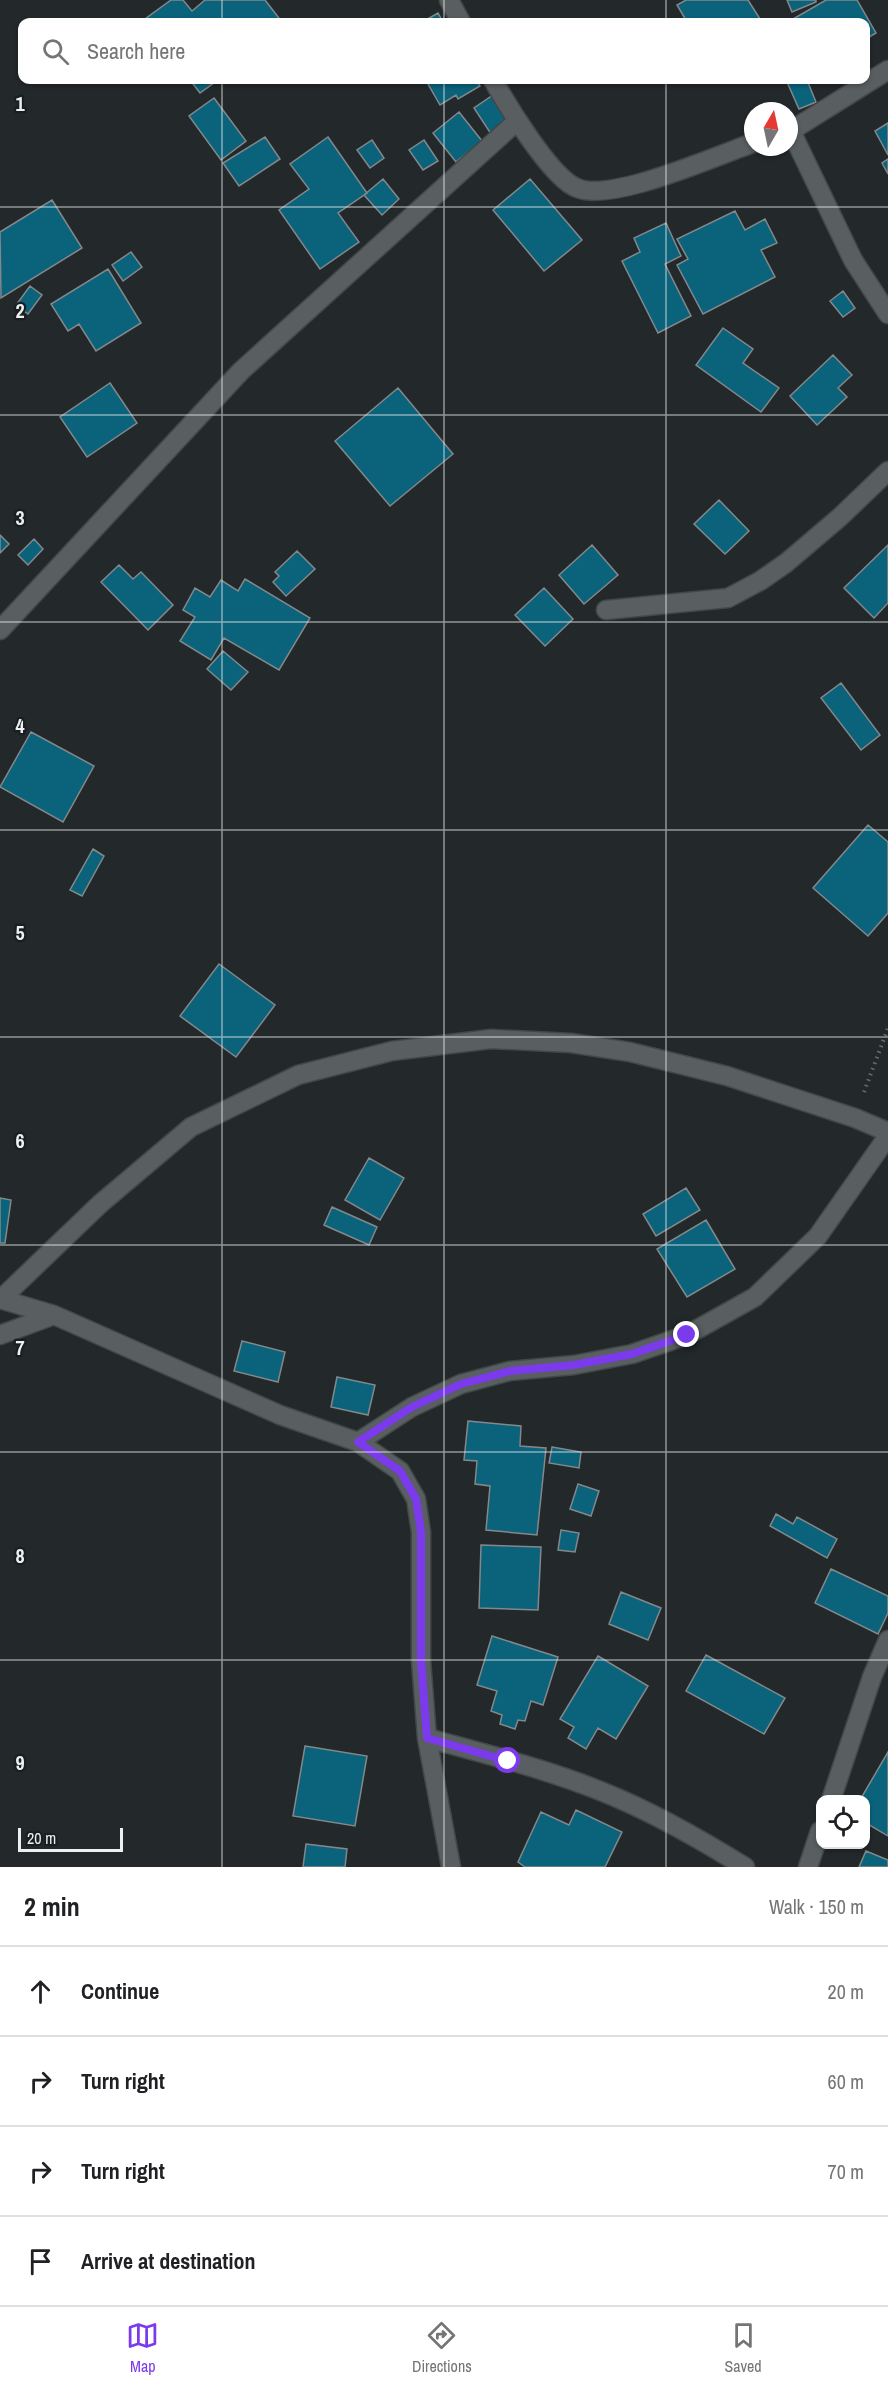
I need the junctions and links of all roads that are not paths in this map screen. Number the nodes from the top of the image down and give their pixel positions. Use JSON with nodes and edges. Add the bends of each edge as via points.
{"nodes":[{"id":1,"x":449,"y":0,"type":"edge"},
{"id":2,"x":459,"y":18,"type":"edge"},
{"id":3,"x":888,"y":70,"type":"edge"},
{"id":4,"x":870,"y":81,"type":"edge"},
{"id":5,"x":495,"y":84,"type":"edge"},
{"id":6,"x":866,"y":84,"type":"edge"},
{"id":7,"x":517,"y":121,"type":"junction"},
{"id":8,"x":798,"y":127,"type":"edge"},
{"id":9,"x":744,"y":146,"type":"edge"},
{"id":10,"x":798,"y":148,"type":"edge"},
{"id":11,"x":888,"y":314,"type":"edge"},
{"id":12,"x":888,"y":471,"type":"edge"},
{"id":13,"x":606,"y":610,"type":"dead end"},
{"id":14,"x":0,"y":630,"type":"edge"},
{"id":15,"x":888,"y":1134,"type":"edge"},
{"id":16,"x":1,"y":1299,"type":"edge"},
{"id":17,"x":54,"y":1315,"type":"junction"},
{"id":18,"x":0,"y":1335,"type":"edge"},
{"id":19,"x":358,"y":1442,"type":"junction"},
{"id":20,"x":888,"y":1640,"type":"edge"},
{"id":21,"x":427,"y":1738,"type":"junction"},
{"id":22,"x":833,"y":1795,"type":"edge"},
{"id":23,"x":816,"y":1843,"type":"edge"},
{"id":24,"x":451,"y":1867,"type":"edge"},
{"id":25,"x":745,"y":1867,"type":"edge"},
{"id":26,"x":808,"y":1867,"type":"edge"}],
"edges":[{"from":1,"to":2,"type":"street"},
{"from":3,"to":4,"type":"street"},
{"from":5,"to":7,"type":"street"},
{"from":6,"to":8,"type":"street"},
{"from":7,"to":9,"type":"street","via":[[560,175],[575,188],[593,192],[620,188]]},
{"from":7,"to":14,"type":"street","via":[[241,371]]},
{"from":10,"to":11,"type":"street","via":[[853,260]]},
{"from":12,"to":13,"type":"street","via":[[786,563],[728,598]]},
{"from":15,"to":16,"type":"street","via":[[855,1118],[727,1076],[630,1052],[571,1043],[491,1039],[392,1052],[298,1075],[191,1127],[100,1204]]},
{"from":15,"to":19,"type":"street","via":[[819,1236],[756,1297],[687,1335],[632,1354],[510,1371],[461,1384],[412,1407]]},
{"from":16,"to":17,"type":"street"},
{"from":17,"to":18,"type":"street"},
{"from":17,"to":19,"type":"street","via":[[280,1415]]},
{"from":19,"to":21,"type":"street","via":[[400,1471],[416,1499],[421,1532],[421,1660]]},
{"from":20,"to":22,"type":"street"},
{"from":21,"to":24,"type":"street"},
{"from":21,"to":25,"type":"street","via":[[603,1792],[694,1835]]},
{"from":23,"to":26,"type":"street"}]}
